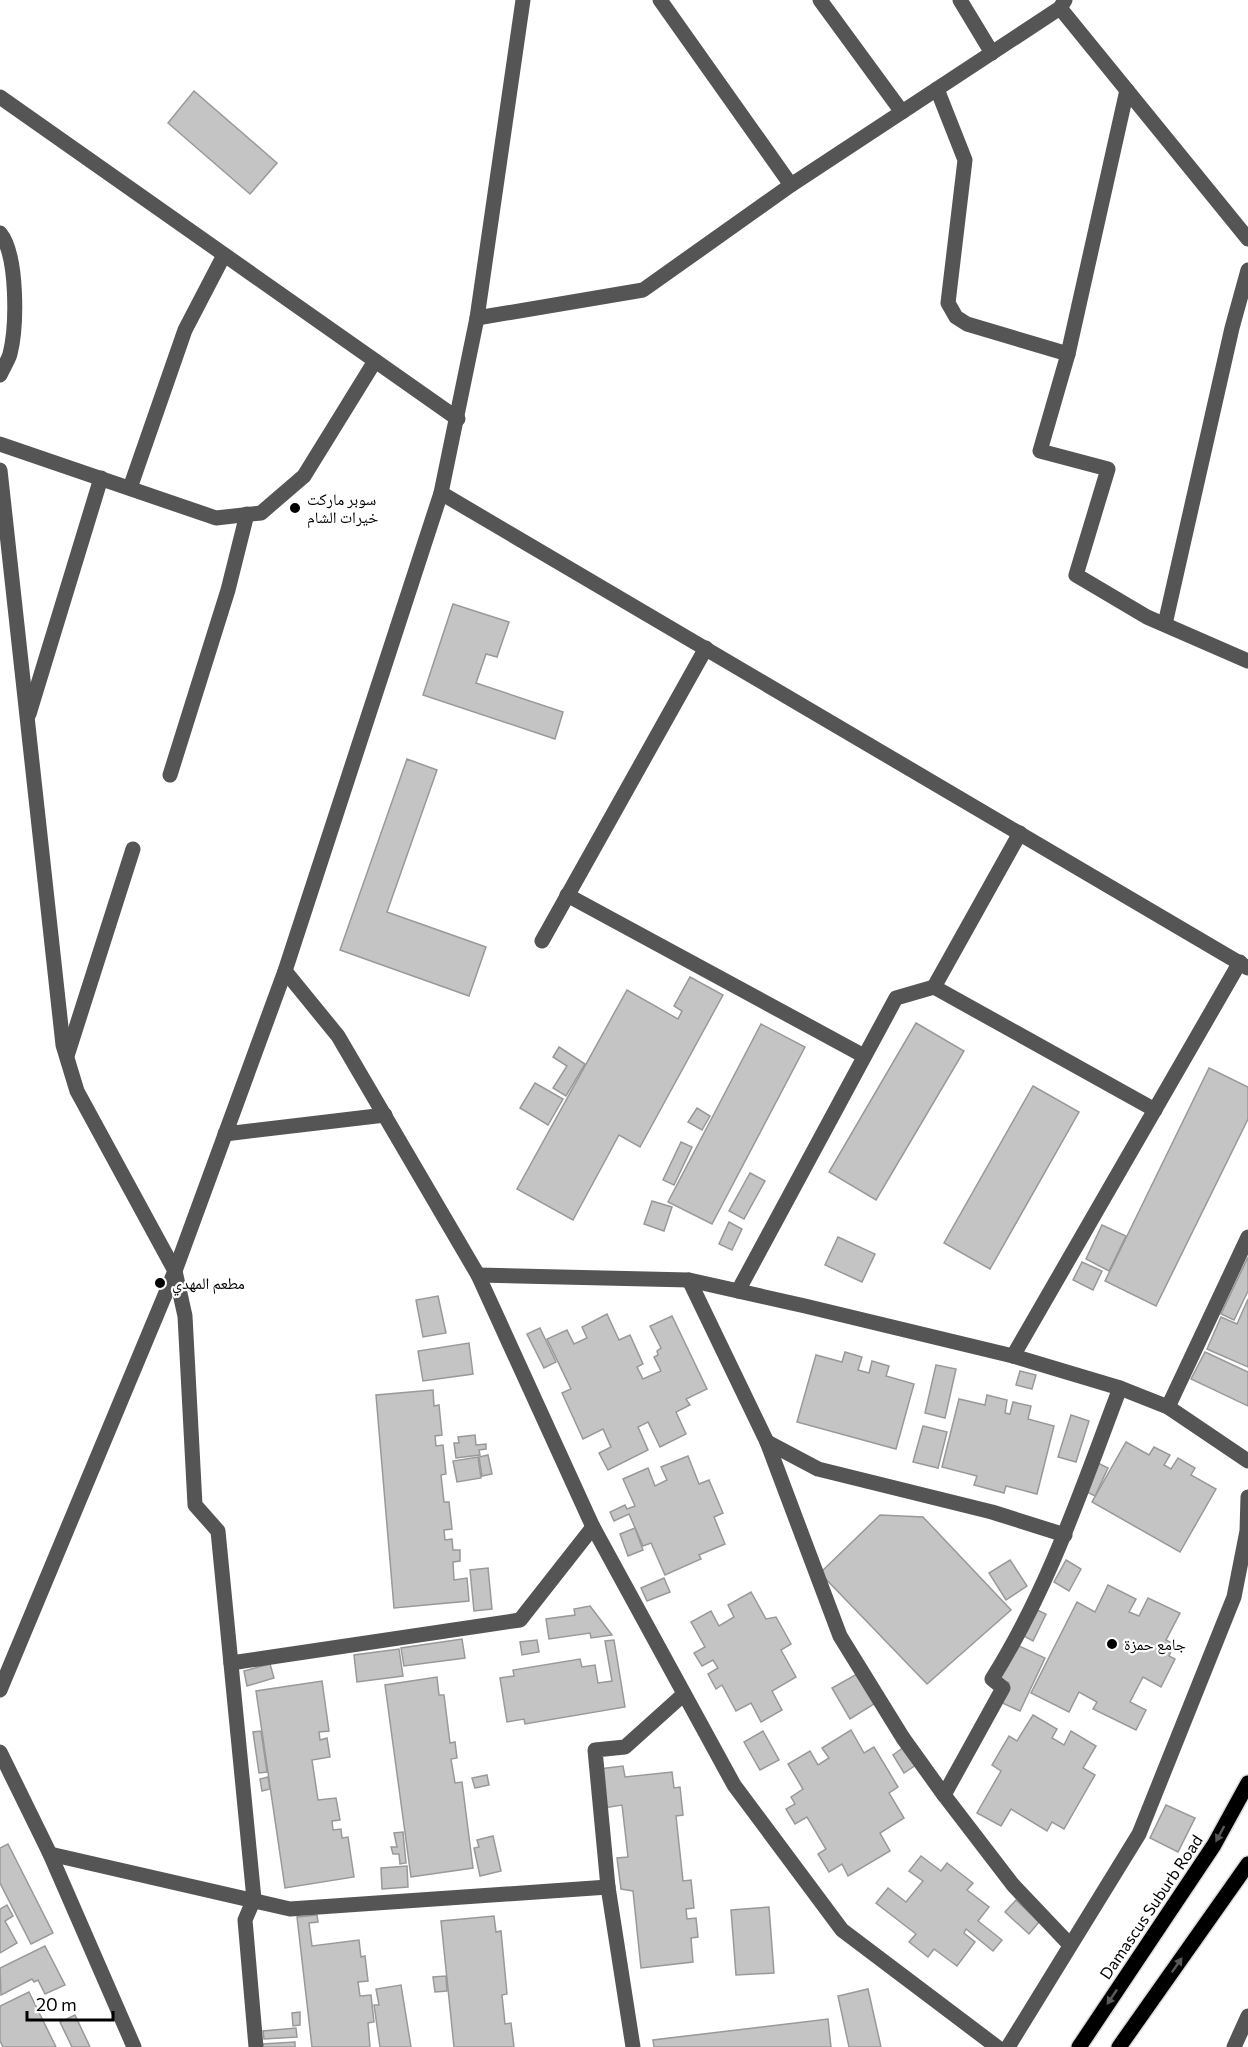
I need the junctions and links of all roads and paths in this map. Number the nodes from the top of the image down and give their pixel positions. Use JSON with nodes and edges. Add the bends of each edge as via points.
{"nodes":[{"id":1,"x":523,"y":0,"type":"edge"},
{"id":2,"x":660,"y":0,"type":"edge"},
{"id":3,"x":820,"y":0,"type":"edge"},
{"id":4,"x":960,"y":0,"type":"edge"},
{"id":5,"x":1063,"y":4,"type":"edge"},
{"id":6,"x":992,"y":53,"type":"junction"},
{"id":7,"x":937,"y":89,"type":"junction"},
{"id":8,"x":1127,"y":90,"type":"junction"},
{"id":9,"x":0,"y":97,"type":"edge"},
{"id":10,"x":902,"y":112,"type":"junction"},
{"id":11,"x":791,"y":185,"type":"junction"},
{"id":12,"x":0,"y":233,"type":"edge"},
{"id":13,"x":1248,"y":238,"type":"edge"},
{"id":14,"x":224,"y":255,"type":"junction"},
{"id":15,"x":1248,"y":270,"type":"edge"},
{"id":16,"x":477,"y":318,"type":"junction"},
{"id":17,"x":1068,"y":354,"type":"junction"},
{"id":18,"x":375,"y":361,"type":"junction"},
{"id":19,"x":0,"y":375,"type":"edge"},
{"id":20,"x":458,"y":419,"type":"junction"},
{"id":21,"x":0,"y":444,"type":"edge"},
{"id":22,"x":0,"y":470,"type":"edge"},
{"id":23,"x":101,"y":478,"type":"junction"},
{"id":24,"x":130,"y":488,"type":"junction"},
{"id":25,"x":441,"y":493,"type":"junction"},
{"id":26,"x":247,"y":514,"type":"junction"},
{"id":27,"x":1165,"y":624,"type":"junction"},
{"id":28,"x":706,"y":648,"type":"junction"},
{"id":29,"x":1248,"y":661,"type":"edge"},
{"id":30,"x":27,"y":722,"type":"junction"},
{"id":31,"x":170,"y":775,"type":"dead end"},
{"id":32,"x":1020,"y":833,"type":"junction"},
{"id":33,"x":133,"y":849,"type":"dead end"},
{"id":34,"x":567,"y":895,"type":"junction"},
{"id":35,"x":542,"y":940,"type":"dead end"},
{"id":36,"x":1244,"y":965,"type":"edge"},
{"id":37,"x":285,"y":971,"type":"junction"},
{"id":38,"x":934,"y":987,"type":"junction"},
{"id":39,"x":67,"y":1056,"type":"junction"},
{"id":40,"x":864,"y":1056,"type":"junction"},
{"id":41,"x":1155,"y":1110,"type":"junction"},
{"id":42,"x":385,"y":1115,"type":"junction"},
{"id":43,"x":225,"y":1134,"type":"junction"},
{"id":44,"x":1248,"y":1237,"type":"edge"},
{"id":45,"x":175,"y":1271,"type":"junction"},
{"id":46,"x":478,"y":1275,"type":"junction"},
{"id":47,"x":689,"y":1280,"type":"junction"},
{"id":48,"x":738,"y":1291,"type":"junction"},
{"id":49,"x":1013,"y":1356,"type":"junction"},
{"id":50,"x":1120,"y":1388,"type":"junction"},
{"id":51,"x":1168,"y":1407,"type":"junction"},
{"id":52,"x":767,"y":1442,"type":"junction"},
{"id":53,"x":1248,"y":1461,"type":"edge"},
{"id":54,"x":1248,"y":1497,"type":"edge"},
{"id":55,"x":593,"y":1527,"type":"junction"},
{"id":56,"x":1065,"y":1535,"type":"junction"},
{"id":57,"x":231,"y":1663,"type":"junction"},
{"id":58,"x":0,"y":1690,"type":"edge"},
{"id":59,"x":684,"y":1694,"type":"junction"},
{"id":60,"x":0,"y":1752,"type":"edge"},
{"id":61,"x":1248,"y":1783,"type":"edge"},
{"id":62,"x":944,"y":1795,"type":"junction"},
{"id":63,"x":50,"y":1854,"type":"junction"},
{"id":64,"x":1248,"y":1864,"type":"edge"},
{"id":65,"x":608,"y":1887,"type":"junction"},
{"id":66,"x":254,"y":1899,"type":"junction"},
{"id":67,"x":1070,"y":1945,"type":"junction"},
{"id":68,"x":1248,"y":2016,"type":"edge"},
{"id":69,"x":134,"y":2047,"type":"edge"},
{"id":70,"x":256,"y":2047,"type":"edge"},
{"id":71,"x":633,"y":2047,"type":"edge"},
{"id":72,"x":997,"y":2047,"type":"edge"},
{"id":73,"x":1008,"y":2047,"type":"edge"},
{"id":74,"x":1079,"y":2047,"type":"edge"},
{"id":75,"x":1119,"y":2047,"type":"edge"},
{"id":76,"x":1234,"y":2047,"type":"edge"}],
"edges":[{"from":1,"to":16,"type":"street"},
{"from":2,"to":11,"type":"street"},
{"from":3,"to":10,"type":"street"},
{"from":4,"to":6,"type":"street"},
{"from":5,"to":6,"type":"street"},
{"from":5,"to":8,"type":"street"},
{"from":6,"to":7,"type":"street"},
{"from":7,"to":10,"type":"street"},
{"from":7,"to":17,"type":"street","via":[[964,160],[948,303],[956,317],[967,324]]},
{"from":8,"to":13,"type":"street"},
{"from":8,"to":17,"type":"street"},
{"from":9,"to":14,"type":"street"},
{"from":10,"to":11,"type":"street"},
{"from":11,"to":16,"type":"street","via":[[643,290]]},
{"from":12,"to":19,"type":"street","via":[[8,242],[15,313],[10,355]]},
{"from":14,"to":18,"type":"street"},
{"from":14,"to":24,"type":"street","via":[[185,330]]},
{"from":15,"to":27,"type":"street"},
{"from":16,"to":20,"type":"street"},
{"from":17,"to":27,"type":"street","via":[[1040,451],[1108,469],[1076,575]]},
{"from":18,"to":20,"type":"street"},
{"from":18,"to":26,"type":"street","via":[[304,476],[261,513]]},
{"from":20,"to":25,"type":"street"},
{"from":21,"to":23,"type":"street"},
{"from":22,"to":30,"type":"street"},
{"from":23,"to":24,"type":"street"},
{"from":23,"to":30,"type":"street"},
{"from":24,"to":26,"type":"street","via":[[216,518]]},
{"from":25,"to":28,"type":"street"},
{"from":25,"to":37,"type":"street"},
{"from":26,"to":31,"type":"street","via":[[228,590]]},
{"from":27,"to":29,"type":"street"},
{"from":28,"to":32,"type":"street"},
{"from":28,"to":34,"type":"street"},
{"from":30,"to":39,"type":"street"},
{"from":32,"to":36,"type":"street"},
{"from":32,"to":38,"type":"street"},
{"from":33,"to":39,"type":"street"},
{"from":34,"to":35,"type":"street"},
{"from":34,"to":40,"type":"street"},
{"from":36,"to":41,"type":"street"},
{"from":37,"to":42,"type":"street","via":[[338,1036]]},
{"from":37,"to":43,"type":"street"},
{"from":38,"to":40,"type":"street","via":[[896,998]]},
{"from":38,"to":41,"type":"street"},
{"from":39,"to":45,"type":"street","via":[[77,1091]]},
{"from":40,"to":48,"type":"street"},
{"from":41,"to":49,"type":"street"},
{"from":42,"to":43,"type":"street"},
{"from":42,"to":46,"type":"street"},
{"from":43,"to":45,"type":"street"},
{"from":44,"to":51,"type":"street"},
{"from":45,"to":57,"type":"street","via":[[185,1316],[195,1505],[218,1531]]},
{"from":45,"to":58,"type":"street"},
{"from":46,"to":47,"type":"street"},
{"from":46,"to":55,"type":"street"},
{"from":47,"to":48,"type":"street"},
{"from":47,"to":52,"type":"street"},
{"from":48,"to":49,"type":"street"},
{"from":49,"to":50,"type":"street"},
{"from":50,"to":51,"type":"street"},
{"from":50,"to":56,"type":"street"},
{"from":51,"to":53,"type":"street"},
{"from":52,"to":56,"type":"street","via":[[818,1468],[992,1512]]},
{"from":52,"to":62,"type":"street","via":[[840,1636],[903,1738]]},
{"from":54,"to":67,"type":"street","via":[[1247,1531],[1234,1598],[1139,1834]]},
{"from":55,"to":57,"type":"street","via":[[520,1620]]},
{"from":55,"to":59,"type":"street"},
{"from":56,"to":62,"type":"street","via":[[1042,1590],[992,1679],[1003,1688]]},
{"from":57,"to":66,"type":"street"},
{"from":59,"to":65,"type":"street","via":[[625,1747],[595,1750]]},
{"from":59,"to":72,"type":"street","via":[[734,1785],[842,1930]]},
{"from":60,"to":63,"type":"street"},
{"from":61,"to":74,"type":"main road","name":"Damascus Suburb Road","one_way":true,"via":[[1214,1845]]},
{"from":62,"to":67,"type":"street","via":[[1014,1885]]},
{"from":63,"to":66,"type":"street"},
{"from":63,"to":69,"type":"street"},
{"from":75,"to":64,"type":"main road","one_way":true},
{"from":65,"to":66,"type":"street","via":[[290,1908]]},
{"from":65,"to":71,"type":"street"},
{"from":66,"to":70,"type":"street","via":[[245,1920]]},
{"from":67,"to":73,"type":"street"},
{"from":68,"to":76,"type":"street"}]}
